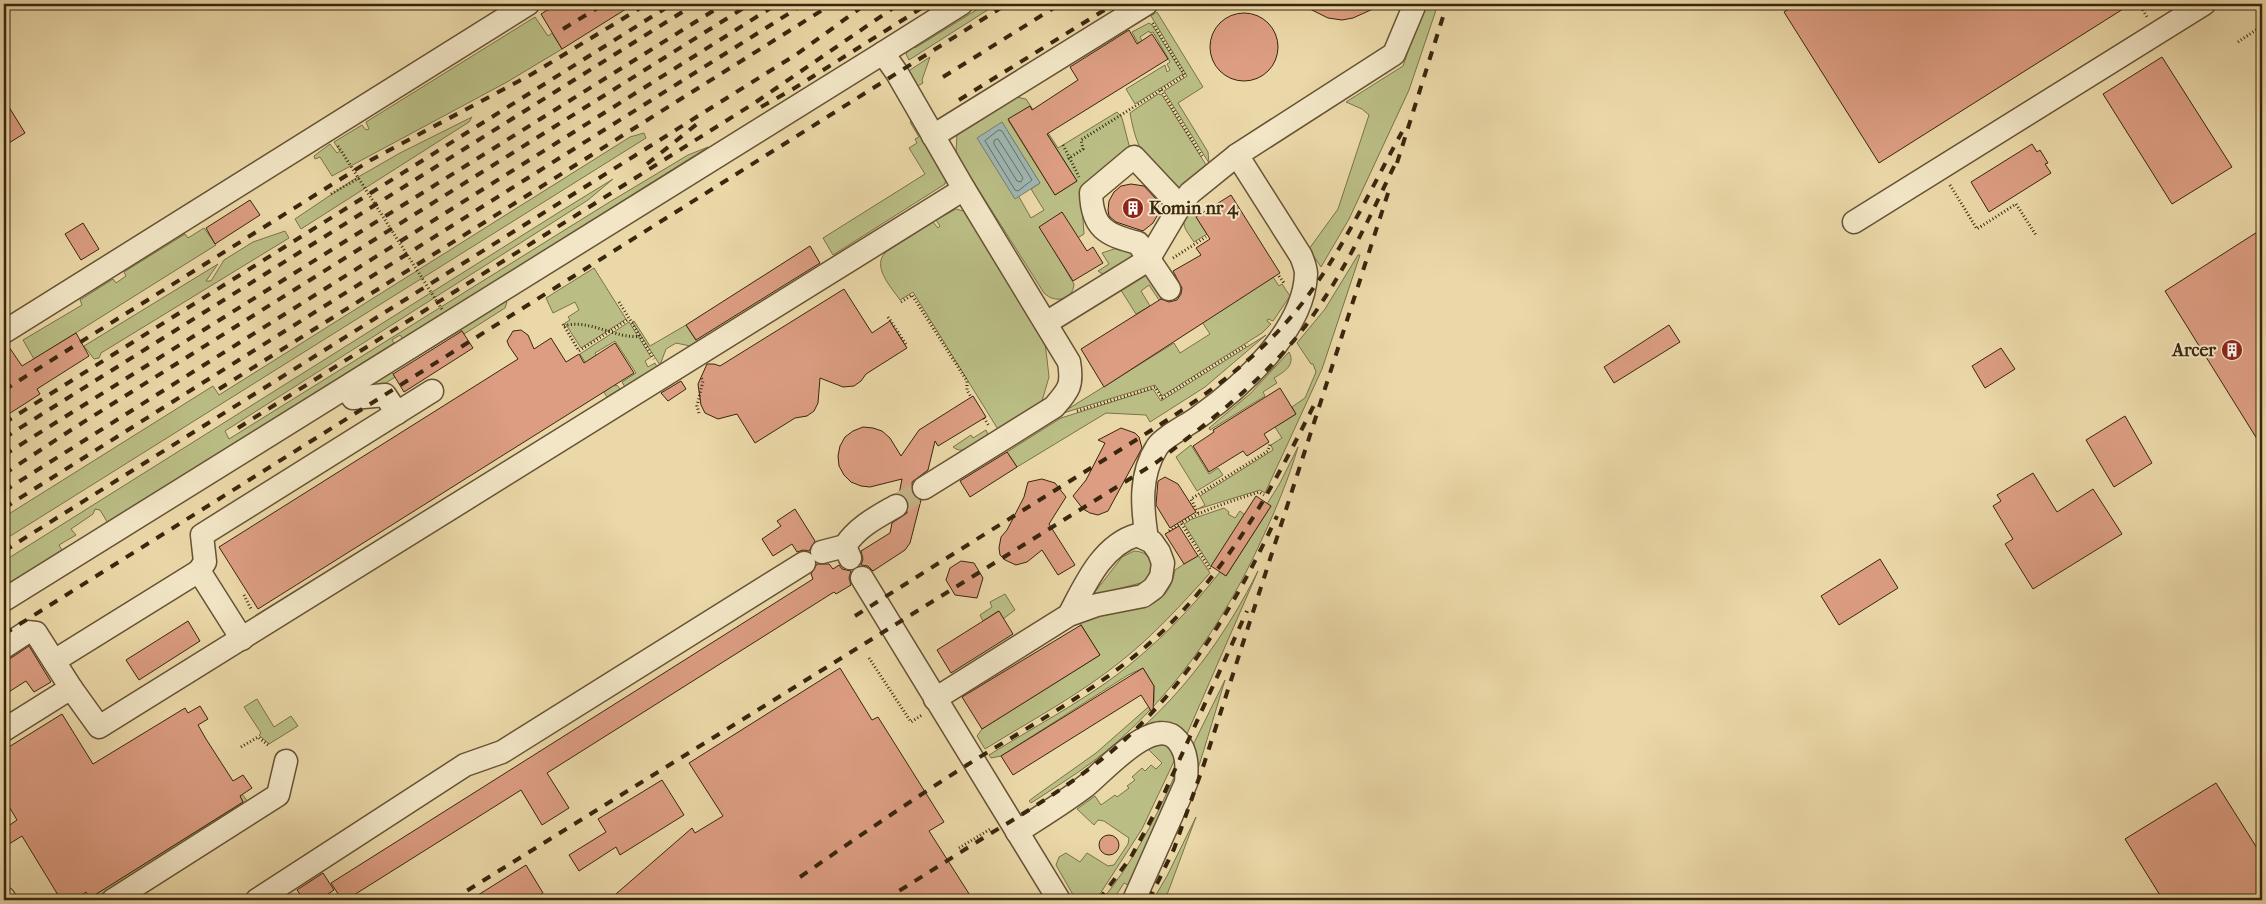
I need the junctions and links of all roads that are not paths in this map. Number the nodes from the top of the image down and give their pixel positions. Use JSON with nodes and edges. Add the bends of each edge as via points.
{"nodes":[{"id":1,"x":528,"y":4,"type":"edge"},
{"id":2,"x":961,"y":4,"type":"edge"},
{"id":3,"x":1415,"y":4,"type":"edge"},
{"id":4,"x":2195,"y":6,"type":"edge"},
{"id":5,"x":1145,"y":13,"type":"edge"},
{"id":6,"x":883,"y":53,"type":"junction"},
{"id":7,"x":934,"y":136,"type":"junction"},
{"id":8,"x":1237,"y":155,"type":"junction"},
{"id":9,"x":964,"y":189,"type":"junction"},
{"id":10,"x":1180,"y":206,"type":"junction"},
{"id":11,"x":1854,"y":222,"type":"dead end"},
{"id":12,"x":1152,"y":265,"type":"junction"},
{"id":13,"x":1170,"y":289,"type":"dead end"},
{"id":14,"x":1046,"y":324,"type":"junction"},
{"id":15,"x":4,"y":332,"type":"edge"},
{"id":16,"x":346,"y":388,"type":"junction"},
{"id":17,"x":432,"y":391,"type":"dead end"},
{"id":18,"x":397,"y":413,"type":"junction"},
{"id":19,"x":924,"y":488,"type":"tunnel mouth"},
{"id":20,"x":896,"y":506,"type":"tunnel mouth"},
{"id":21,"x":1147,"y":539,"type":"junction"},
{"id":22,"x":199,"y":571,"type":"junction"},
{"id":23,"x":862,"y":578,"type":"dead end"},
{"id":24,"x":4,"y":600,"type":"edge"},
{"id":25,"x":1069,"y":615,"type":"junction"},
{"id":26,"x":242,"y":639,"type":"junction"},
{"id":27,"x":4,"y":647,"type":"edge"},
{"id":28,"x":54,"y":660,"type":"junction"},
{"id":29,"x":71,"y":688,"type":"junction"},
{"id":30,"x":930,"y":706,"type":"junction"},
{"id":31,"x":4,"y":730,"type":"edge"},
{"id":32,"x":286,"y":761,"type":"dead end"},
{"id":33,"x":1017,"y":832,"type":"junction"},
{"id":34,"x":113,"y":900,"type":"edge"},
{"id":35,"x":257,"y":900,"type":"edge"},
{"id":36,"x":1060,"y":900,"type":"edge"},
{"id":37,"x":1134,"y":900,"type":"edge"}],
"edges":[{"from":1,"to":15,"type":"lane"},
{"from":2,"to":6,"type":"lane"},
{"from":3,"to":8,"type":"lane","via":[[1394,54]]},
{"from":4,"to":11,"type":"lane"},
{"from":5,"to":7,"type":"lane"},
{"from":6,"to":7,"type":"lane"},
{"from":6,"to":16,"type":"lane"},
{"from":7,"to":9,"type":"lane"},
{"from":8,"to":10,"type":"lane","via":[[1190,193]]},
{"from":8,"to":21,"type":"lane","via":[[1301,256],[1306,272],[1304,288],[1285,335],[1265,358],[1202,416],[1158,445],[1147,468],[1143,490]]},
{"from":9,"to":14,"type":"lane"},
{"from":9,"to":26,"type":"lane"},
{"from":10,"to":12,"type":"lane"},
{"from":10,"to":12,"type":"lane","via":[[1134,157],[1090,192],[1091,205],[1100,228],[1118,238],[1138,243]]},
{"from":12,"to":13,"type":"lane"},
{"from":12,"to":14,"type":"lane"},
{"from":14,"to":19,"type":"lane","via":[[1069,362],[1072,377],[1069,390],[1054,407]]},
{"from":16,"to":18,"type":"lane","via":[[353,398],[385,395]]},
{"from":16,"to":24,"type":"lane"},
{"from":17,"to":18,"type":"lane"},
{"from":18,"to":22,"type":"lane","via":[[202,535],[204,562]]},
{"from":20,"to":35,"type":"lane","via":[[859,529],[847,552],[813,558],[502,752],[465,765]]},
{"from":21,"to":25,"type":"lane","via":[[1138,535],[1126,538],[1103,559],[1088,578]]},
{"from":21,"to":25,"type":"lane","via":[[1159,552],[1163,563],[1161,577],[1154,588],[1143,596],[1097,605]]},
{"from":22,"to":26,"type":"lane"},
{"from":22,"to":28,"type":"lane"},
{"from":23,"to":30,"type":"lane"},
{"from":25,"to":30,"type":"lane"},
{"from":26,"to":29,"type":"lane","via":[[99,727]]},
{"from":27,"to":28,"type":"lane","via":[[27,632],[36,633]]},
{"from":28,"to":29,"type":"lane"},
{"from":29,"to":31,"type":"lane"},
{"from":30,"to":33,"type":"lane"},
{"from":32,"to":34,"type":"lane","via":[[278,795]]},
{"from":33,"to":36,"type":"lane"},
{"from":33,"to":37,"type":"lane","via":[[1086,786],[1147,736],[1162,731],[1174,736],[1184,751],[1188,766],[1186,783]]}]}
